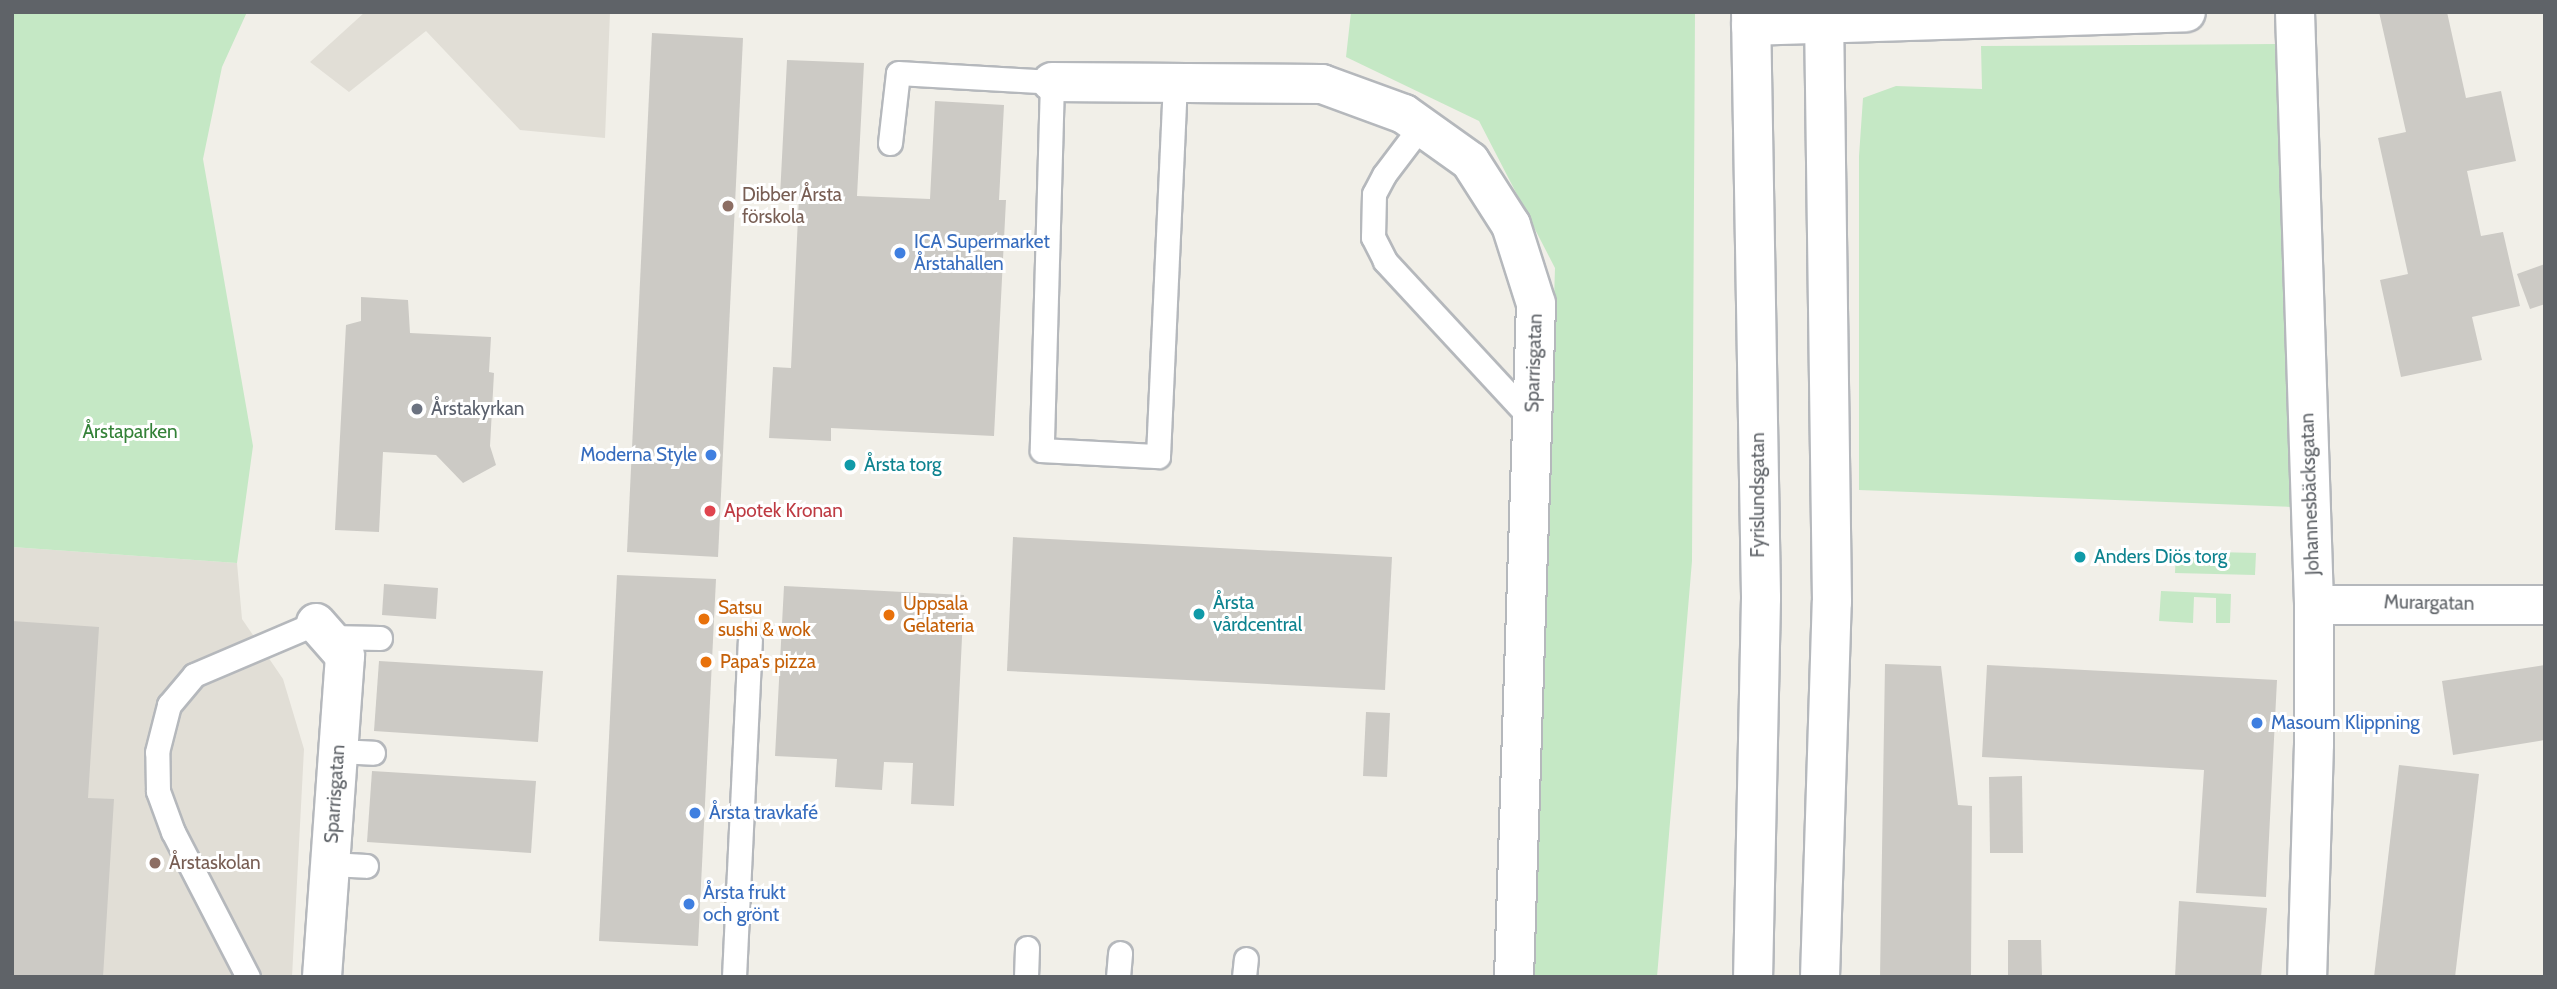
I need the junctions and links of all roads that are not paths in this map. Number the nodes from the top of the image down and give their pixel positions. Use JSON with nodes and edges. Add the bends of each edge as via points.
{"nodes":[{"id":1,"x":2186,"y":12,"type":"edge"},
{"id":2,"x":2295,"y":12,"type":"edge"},
{"id":3,"x":1824,"y":18,"type":"edge"},
{"id":4,"x":1751,"y":19,"type":"edge"},
{"id":5,"x":1052,"y":82,"type":"junction"},
{"id":6,"x":1175,"y":84,"type":"junction"},
{"id":7,"x":1421,"y":126,"type":"junction"},
{"id":8,"x":890,"y":143,"type":"dead end"},
{"id":9,"x":1532,"y":420,"type":"junction"},
{"id":10,"x":2314,"y":605,"type":"junction"},
{"id":11,"x":2545,"y":605,"type":"edge"},
{"id":12,"x":323,"y":630,"type":"junction"},
{"id":13,"x":380,"y":638,"type":"dead end"},
{"id":14,"x":750,"y":641,"type":"dead end"},
{"id":15,"x":1027,"y":948,"type":"dead end"},
{"id":16,"x":1120,"y":953,"type":"dead end"},
{"id":17,"x":248,"y":977,"type":"edge"},
{"id":18,"x":322,"y":977,"type":"edge"},
{"id":19,"x":734,"y":977,"type":"edge"},
{"id":20,"x":1026,"y":977,"type":"edge"},
{"id":21,"x":1118,"y":977,"type":"edge"},
{"id":22,"x":1514,"y":977,"type":"edge"},
{"id":23,"x":1753,"y":977,"type":"edge"},
{"id":24,"x":1820,"y":977,"type":"edge"},
{"id":25,"x":2306,"y":977,"type":"edge"}],
"edges":[{"from":1,"to":3,"type":"street"},
{"from":2,"to":10,"type":"street","name":"Johannesbäcksgatan"},
{"from":3,"to":4,"type":"street"},
{"from":3,"to":24,"type":"street","via":[[1832,602]]},
{"from":4,"to":23,"type":"street","name":"Fyrislundsgatan","via":[[1761,598]]},
{"from":5,"to":6,"type":"street","name":"Sparrisgatan"},
{"from":5,"to":6,"type":"lane","via":[[1042,450],[1158,456]]},
{"from":5,"to":8,"type":"lane","via":[[898,73]]},
{"from":6,"to":7,"type":"street","name":"Sparrisgatan","via":[[1322,85],[1404,114]]},
{"from":7,"to":9,"type":"street","name":"Sparrisgatan","via":[[1470,161],[1511,225],[1536,304]]},
{"from":7,"to":9,"type":"lane","via":[[1374,194],[1373,237],[1385,261]]},
{"from":9,"to":22,"type":"street","name":"Sparrisgatan"},
{"from":10,"to":11,"type":"street","name":"Murargatan"},
{"from":10,"to":25,"type":"street","name":"Johannesbäcksgatan"},
{"from":12,"to":13,"type":"lane"},
{"from":12,"to":17,"type":"lane","via":[[194,675],[169,705],[156,752],[158,791],[173,832]]},
{"from":12,"to":18,"type":"street","name":"Sparrisgatan","via":[[345,656],[355,752],[348,865]]},
{"from":14,"to":19,"type":"lane"},
{"from":15,"to":20,"type":"lane"},
{"from":16,"to":21,"type":"lane"}]}
